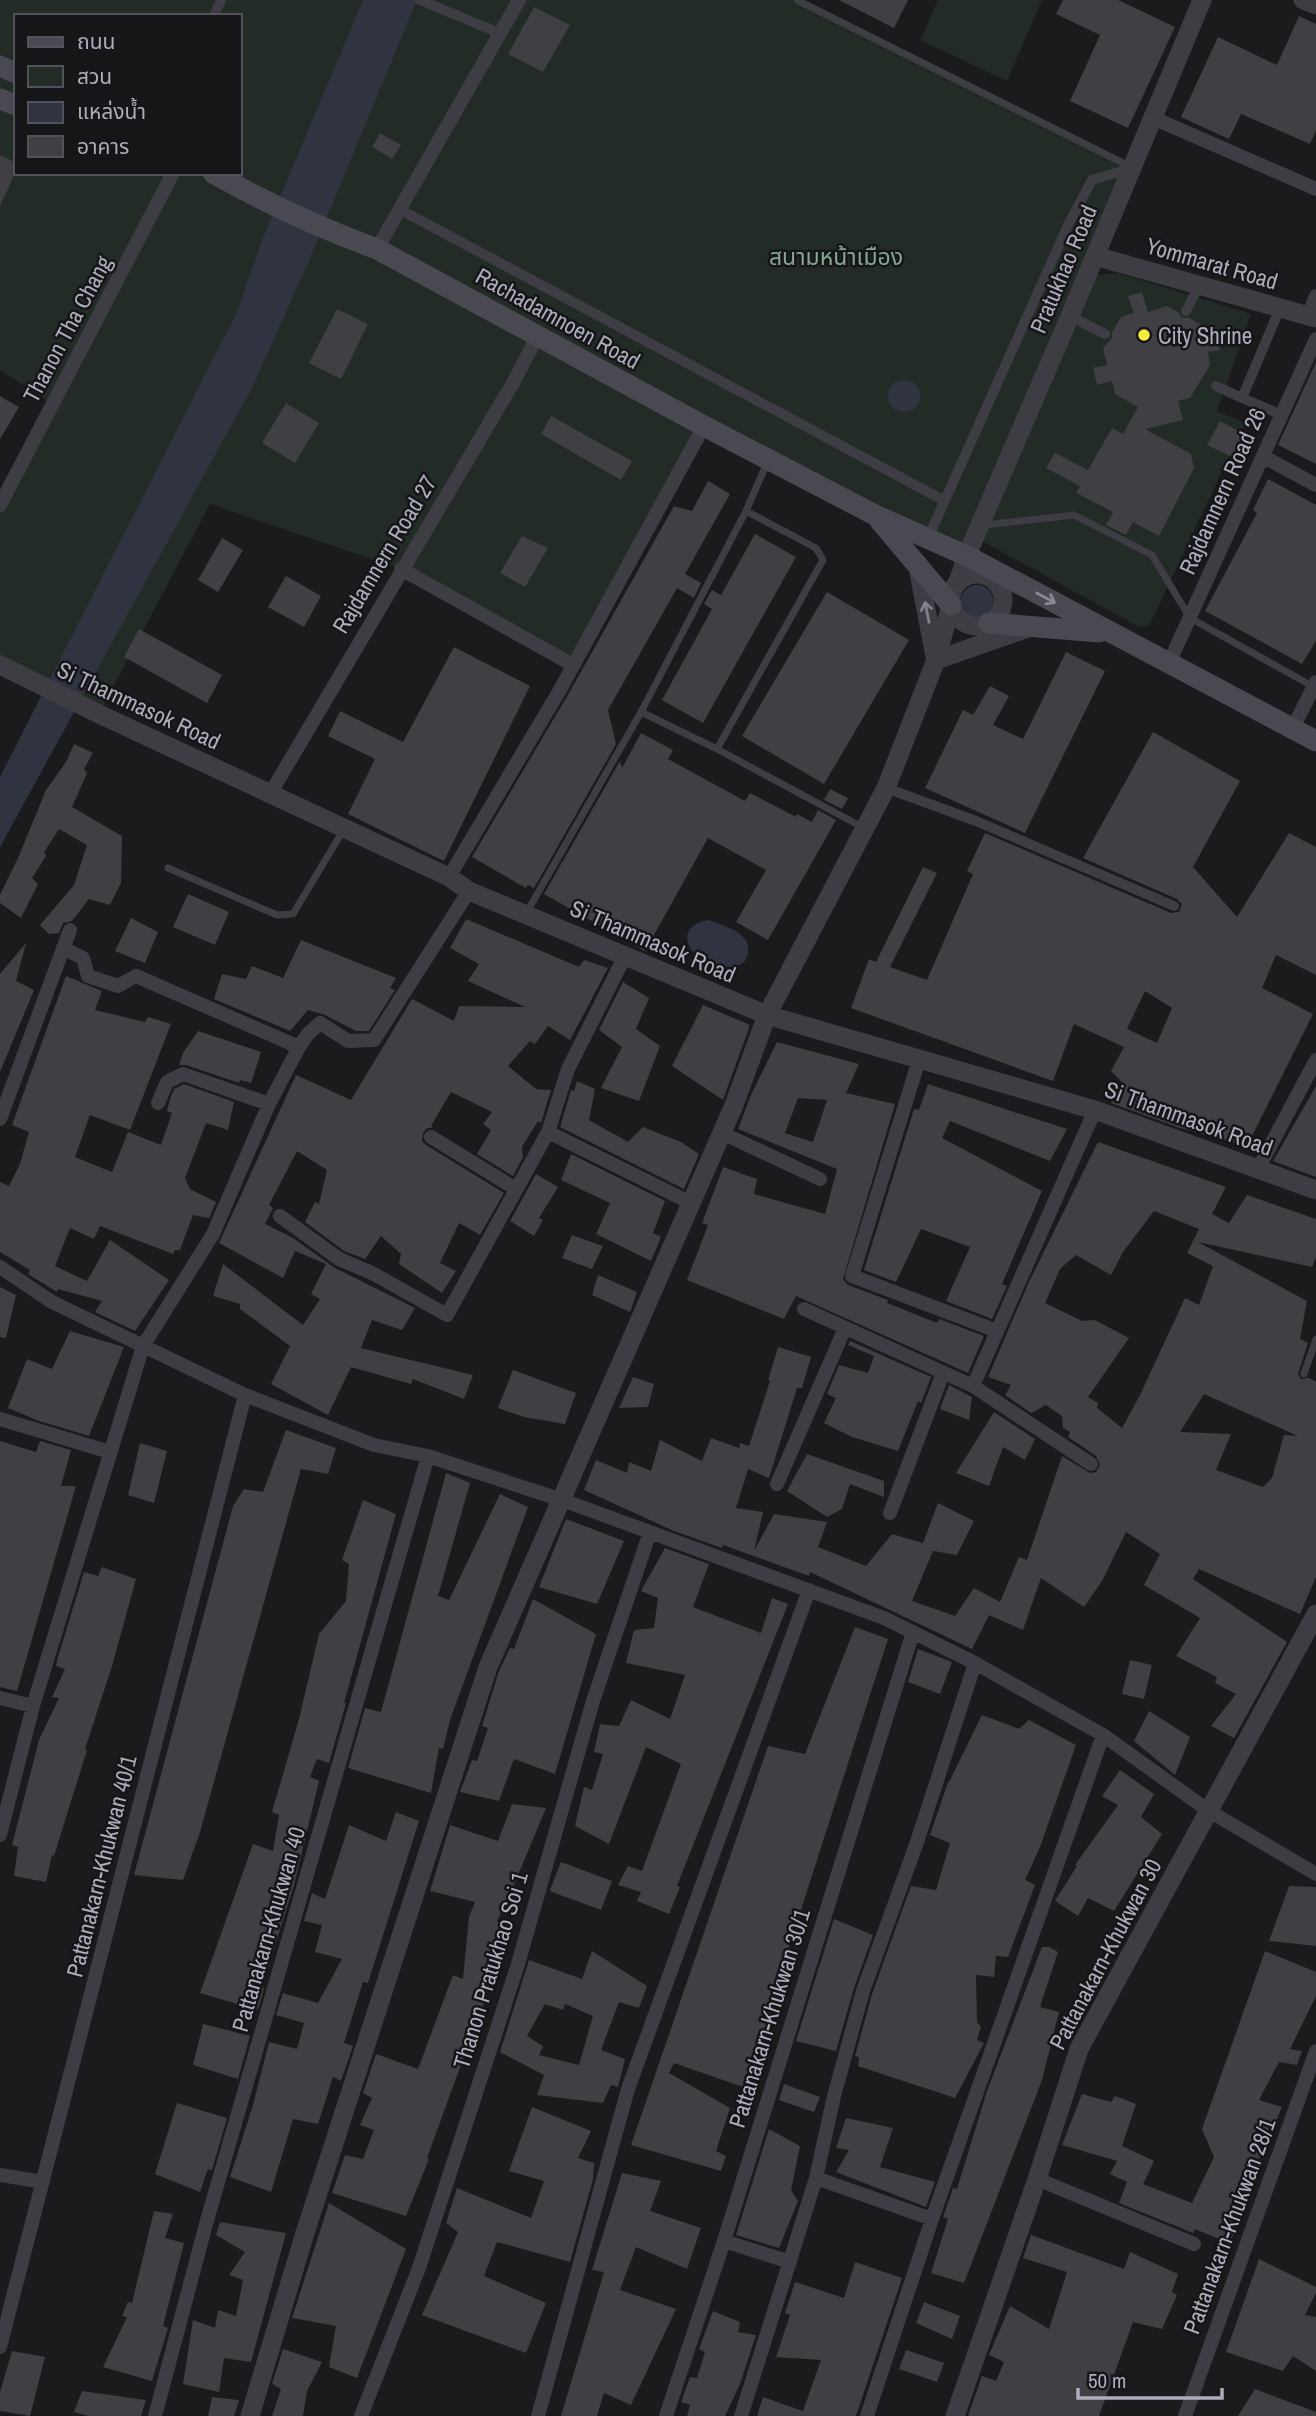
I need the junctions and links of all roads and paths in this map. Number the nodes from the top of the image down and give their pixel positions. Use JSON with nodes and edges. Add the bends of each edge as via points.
{"nodes":[{"id":1,"x":421,"y":0,"type":"edge"},
{"id":2,"x":519,"y":0,"type":"edge"},
{"id":3,"x":797,"y":0,"type":"edge"},
{"id":4,"x":1202,"y":0,"type":"edge"},
{"id":5,"x":1303,"y":0,"type":"edge"},
{"id":6,"x":1316,"y":5,"type":"edge"},
{"id":7,"x":499,"y":33,"type":"junction"},
{"id":8,"x":1153,"y":118,"type":"junction"},
{"id":9,"x":1132,"y":168,"type":"junction"},
{"id":10,"x":172,"y":175,"type":"edge"},
{"id":11,"x":216,"y":175,"type":"edge"},
{"id":12,"x":1315,"y":187,"type":"edge"},
{"id":13,"x":401,"y":210,"type":"junction"},
{"id":14,"x":377,"y":248,"type":"junction"},
{"id":15,"x":1095,"y":256,"type":"junction"},
{"id":16,"x":1200,"y":284,"type":"junction"},
{"id":17,"x":1316,"y":296,"type":"edge"},
{"id":18,"x":1280,"y":308,"type":"junction"},
{"id":19,"x":1186,"y":311,"type":"dead end"},
{"id":20,"x":1070,"y":316,"type":"junction"},
{"id":21,"x":1312,"y":317,"type":"edge"},
{"id":22,"x":1105,"y":334,"type":"dead end"},
{"id":23,"x":537,"y":337,"type":"junction"},
{"id":24,"x":1316,"y":339,"type":"edge"},
{"id":25,"x":1216,"y":386,"type":"dead end"},
{"id":26,"x":1242,"y":398,"type":"junction"},
{"id":27,"x":1282,"y":415,"type":"junction"},
{"id":28,"x":704,"y":426,"type":"junction"},
{"id":29,"x":1264,"y":457,"type":"junction"},
{"id":30,"x":769,"y":459,"type":"junction"},
{"id":31,"x":1316,"y":485,"type":"edge"},
{"id":32,"x":2,"y":497,"type":"edge"},
{"id":33,"x":943,"y":500,"type":"junction"},
{"id":34,"x":747,"y":511,"type":"junction"},
{"id":35,"x":875,"y":515,"type":"junction"},
{"id":36,"x":979,"y":526,"type":"junction"},
{"id":37,"x":928,"y":538,"type":"junction"},
{"id":38,"x":967,"y":556,"type":"junction"},
{"id":39,"x":917,"y":563,"type":"junction"},
{"id":40,"x":401,"y":569,"type":"junction"},
{"id":41,"x":1017,"y":583,"type":"junction"},
{"id":42,"x":957,"y":584,"type":"junction"},
{"id":43,"x":951,"y":605,"type":"junction"},
{"id":44,"x":996,"y":615,"type":"junction"},
{"id":45,"x":1190,"y":618,"type":"junction"},
{"id":46,"x":1035,"y":626,"type":"junction"},
{"id":47,"x":1115,"y":635,"type":"junction"},
{"id":48,"x":936,"y":660,"type":"junction"},
{"id":49,"x":1169,"y":663,"type":"junction"},
{"id":50,"x":0,"y":665,"type":"edge"},
{"id":51,"x":573,"y":665,"type":"junction"},
{"id":52,"x":1315,"y":686,"type":"edge"},
{"id":53,"x":641,"y":712,"type":"junction"},
{"id":54,"x":1293,"y":728,"type":"junction"},
{"id":55,"x":1316,"y":741,"type":"edge"},
{"id":56,"x":717,"y":749,"type":"junction"},
{"id":57,"x":886,"y":788,"type":"junction"},
{"id":58,"x":270,"y":794,"type":"junction"},
{"id":59,"x":865,"y":828,"type":"junction"},
{"id":60,"x":344,"y":829,"type":"junction"},
{"id":61,"x":168,"y":868,"type":"dead end"},
{"id":62,"x":449,"y":877,"type":"junction"},
{"id":63,"x":469,"y":891,"type":"junction"},
{"id":64,"x":1174,"y":906,"type":"dead end"},
{"id":65,"x":526,"y":915,"type":"junction"},
{"id":66,"x":70,"y":930,"type":"dead end"},
{"id":67,"x":63,"y":948,"type":"junction"},
{"id":68,"x":625,"y":956,"type":"junction"},
{"id":69,"x":767,"y":1016,"type":"junction"},
{"id":70,"x":299,"y":1047,"type":"junction"},
{"id":71,"x":919,"y":1060,"type":"junction"},
{"id":72,"x":1316,"y":1060,"type":"edge"},
{"id":73,"x":158,"y":1103,"type":"dead end"},
{"id":74,"x":269,"y":1104,"type":"junction"},
{"id":75,"x":1095,"y":1110,"type":"junction"},
{"id":76,"x":0,"y":1119,"type":"edge"},
{"id":77,"x":548,"y":1132,"type":"junction"},
{"id":78,"x":722,"y":1133,"type":"junction"},
{"id":79,"x":431,"y":1137,"type":"dead end"},
{"id":80,"x":1258,"y":1169,"type":"junction"},
{"id":81,"x":820,"y":1179,"type":"dead end"},
{"id":82,"x":516,"y":1189,"type":"junction"},
{"id":83,"x":1316,"y":1190,"type":"edge"},
{"id":84,"x":691,"y":1203,"type":"junction"},
{"id":85,"x":280,"y":1216,"type":"dead end"},
{"id":86,"x":0,"y":1267,"type":"edge"},
{"id":87,"x":804,"y":1309,"type":"dead end"},
{"id":88,"x":845,"y":1328,"type":"junction"},
{"id":89,"x":997,"y":1332,"type":"junction"},
{"id":90,"x":1316,"y":1339,"type":"edge"},
{"id":91,"x":143,"y":1346,"type":"junction"},
{"id":92,"x":943,"y":1373,"type":"junction"},
{"id":93,"x":1304,"y":1374,"type":"dead end"},
{"id":94,"x":973,"y":1386,"type":"junction"},
{"id":95,"x":245,"y":1395,"type":"junction"},
{"id":96,"x":0,"y":1419,"type":"edge"},
{"id":97,"x":110,"y":1452,"type":"junction"},
{"id":98,"x":428,"y":1456,"type":"junction"},
{"id":99,"x":1091,"y":1464,"type":"dead end"},
{"id":100,"x":776,"y":1484,"type":"dead end"},
{"id":101,"x":560,"y":1500,"type":"junction"},
{"id":102,"x":890,"y":1513,"type":"dead end"},
{"id":103,"x":650,"y":1532,"type":"junction"},
{"id":104,"x":808,"y":1590,"type":"junction"},
{"id":105,"x":1316,"y":1615,"type":"edge"},
{"id":106,"x":913,"y":1632,"type":"junction"},
{"id":107,"x":975,"y":1663,"type":"junction"},
{"id":108,"x":0,"y":1698,"type":"edge"},
{"id":109,"x":33,"y":1706,"type":"junction"},
{"id":110,"x":1103,"y":1735,"type":"junction"},
{"id":111,"x":1209,"y":1811,"type":"junction"},
{"id":112,"x":0,"y":1835,"type":"edge"},
{"id":113,"x":1316,"y":1874,"type":"edge"},
{"id":114,"x":1316,"y":2051,"type":"edge"},
{"id":115,"x":0,"y":2175,"type":"edge"},
{"id":116,"x":816,"y":2178,"type":"junction"},
{"id":117,"x":1037,"y":2179,"type":"junction"},
{"id":118,"x":43,"y":2182,"type":"junction"},
{"id":119,"x":932,"y":2219,"type":"junction"},
{"id":120,"x":724,"y":2241,"type":"junction"},
{"id":121,"x":1194,"y":2244,"type":"dead end"},
{"id":122,"x":790,"y":2262,"type":"junction"},
{"id":123,"x":0,"y":2347,"type":"edge"},
{"id":124,"x":155,"y":2416,"type":"edge"},
{"id":125,"x":250,"y":2416,"type":"edge"},
{"id":126,"x":361,"y":2416,"type":"edge"},
{"id":127,"x":538,"y":2416,"type":"edge"},
{"id":128,"x":666,"y":2416,"type":"edge"},
{"id":129,"x":741,"y":2416,"type":"edge"},
{"id":130,"x":867,"y":2416,"type":"edge"},
{"id":131,"x":955,"y":2416,"type":"edge"},
{"id":132,"x":1185,"y":2416,"type":"edge"}],
"edges":[{"from":1,"to":7,"type":"street"},
{"from":2,"to":7,"type":"street"},
{"from":3,"to":9,"type":"lane"},
{"from":4,"to":8,"type":"street","name":"Pratukhao Road"},
{"from":5,"to":6,"type":"street"},
{"from":7,"to":13,"type":"street"},
{"from":8,"to":9,"type":"street","name":"Pratukhao Road"},
{"from":8,"to":12,"type":"street"},
{"from":9,"to":15,"type":"street","name":"Pratukhao Road"},
{"from":9,"to":33,"type":"street","via":[[1092,180]]},
{"from":10,"to":32,"type":"street","name":"Thanon Tha Chang"},
{"from":11,"to":14,"type":"main road","name":"Rachadamnoen Road","via":[[332,232]]},
{"from":13,"to":14,"type":"street"},
{"from":13,"to":33,"type":"street"},
{"from":14,"to":23,"type":"main road","name":"Rachadamnoen Road"},
{"from":15,"to":16,"type":"street","name":"Yommarat Road"},
{"from":15,"to":20,"type":"street","name":"Pratukhao Road"},
{"from":16,"to":18,"type":"street","name":"Yommarat Road"},
{"from":16,"to":19,"type":"street"},
{"from":17,"to":21,"type":"street"},
{"from":18,"to":21,"type":"street","name":"Yommarat Road"},
{"from":18,"to":26,"type":"street"},
{"from":20,"to":22,"type":"street"},
{"from":20,"to":36,"type":"street","name":"Pratukhao Road"},
{"from":23,"to":28,"type":"main road","name":"Rachadamnoen Road"},
{"from":23,"to":40,"type":"street","name":"Rajdamnern Road 27"},
{"from":24,"to":27,"type":"street","name":"Rajdamnern Road 26"},
{"from":25,"to":26,"type":"street"},
{"from":26,"to":27,"type":"street"},
{"from":27,"to":29,"type":"street","name":"Rajdamnern Road 26"},
{"from":28,"to":30,"type":"main road","name":"Rachadamnoen Road"},
{"from":28,"to":51,"type":"street"},
{"from":29,"to":31,"type":"street"},
{"from":29,"to":45,"type":"street","name":"Rajdamnern Road 26"},
{"from":30,"to":34,"type":"lane"},
{"from":30,"to":35,"type":"main road","name":"Rachadamnoen Road"},
{"from":33,"to":37,"type":"street"},
{"from":34,"to":53,"type":"lane"},
{"from":34,"to":56,"type":"lane","via":[[817,548],[823,560]]},
{"from":35,"to":37,"type":"main road","name":"Rachadamnoen Road"},
{"from":35,"to":39,"type":"main road","name":"Rachadamnoen Road"},
{"from":36,"to":38,"type":"street","name":"Pratukhao Road"},
{"from":36,"to":45,"type":"lane","via":[[1074,515],[1152,555]]},
{"from":37,"to":38,"type":"main road","name":"Rachadamnoen Road"},
{"from":38,"to":41,"type":"main road","name":"Rachadamnoen Road"},
{"from":38,"to":42,"type":"street","name":"Pratukhao Road"},
{"from":39,"to":43,"type":"main road","name":"Rachadamnoen Road"},
{"from":48,"to":39,"type":"street","one_way":true},
{"from":40,"to":51,"type":"street"},
{"from":40,"to":58,"type":"street","name":"Rajdamnern Road 27"},
{"from":41,"to":44,"type":"street"},
{"from":41,"to":47,"type":"main road","name":"Rachadamnoen Road","one_way":true},
{"from":42,"to":43,"type":"street"},
{"from":42,"to":44,"type":"street","via":[[970,575],[992,579],[1001,591]]},
{"from":43,"to":44,"type":"street","via":[[973,626]]},
{"from":43,"to":48,"type":"street"},
{"from":44,"to":46,"type":"main road","name":"Rachadamnoen Road"},
{"from":44,"to":48,"type":"street"},
{"from":45,"to":49,"type":"street","name":"Rajdamnern Road 26"},
{"from":45,"to":52,"type":"lane"},
{"from":46,"to":47,"type":"main road","name":"Rachadamnoen Road"},
{"from":46,"to":48,"type":"street"},
{"from":47,"to":49,"type":"main road","name":"Rachadamnoen Road"},
{"from":48,"to":57,"type":"street"},
{"from":49,"to":54,"type":"main road","name":"Rachadamnoen Road"},
{"from":50,"to":58,"type":"street","name":"Si Thammasok Road"},
{"from":51,"to":62,"type":"street"},
{"from":52,"to":54,"type":"street"},
{"from":53,"to":56,"type":"lane"},
{"from":53,"to":65,"type":"lane"},
{"from":54,"to":55,"type":"main road","name":"Rachadamnoen Road"},
{"from":56,"to":59,"type":"lane"},
{"from":57,"to":59,"type":"street"},
{"from":57,"to":64,"type":"street","via":[[976,821]]},
{"from":58,"to":60,"type":"street","name":"Si Thammasok Road"},
{"from":59,"to":69,"type":"street"},
{"from":60,"to":61,"type":"lane","via":[[293,914],[277,915]]},
{"from":60,"to":62,"type":"street","name":"Si Thammasok Road"},
{"from":62,"to":63,"type":"street","name":"Si Thammasok Road"},
{"from":63,"to":65,"type":"street","name":"Si Thammasok Road"},
{"from":63,"to":70,"type":"street","via":[[374,1040],[348,1041],[320,1023]]},
{"from":65,"to":68,"type":"street","name":"Si Thammasok Road"},
{"from":66,"to":67,"type":"street"},
{"from":67,"to":70,"type":"street","via":[[83,958],[88,976],[118,986],[136,976]]},
{"from":67,"to":76,"type":"street"},
{"from":68,"to":69,"type":"street","name":"Si Thammasok Road"},
{"from":68,"to":77,"type":"street","via":[[568,1069]]},
{"from":69,"to":71,"type":"street","name":"Si Thammasok Road"},
{"from":69,"to":78,"type":"street"},
{"from":70,"to":74,"type":"street"},
{"from":71,"to":75,"type":"street","name":"Si Thammasok Road"},
{"from":71,"to":89,"type":"street","via":[[852,1276]]},
{"from":72,"to":80,"type":"street"},
{"from":73,"to":74,"type":"street","via":[[167,1082],[183,1074]]},
{"from":74,"to":91,"type":"street","via":[[213,1234]]},
{"from":75,"to":80,"type":"street","name":"Si Thammasok Road"},
{"from":75,"to":89,"type":"street"},
{"from":77,"to":82,"type":"street"},
{"from":77,"to":84,"type":"street"},
{"from":78,"to":81,"type":"street"},
{"from":78,"to":84,"type":"street"},
{"from":79,"to":82,"type":"street"},
{"from":80,"to":83,"type":"street","name":"Si Thammasok Road"},
{"from":82,"to":85,"type":"street","via":[[447,1315],[339,1259]]},
{"from":84,"to":101,"type":"street"},
{"from":86,"to":91,"type":"street","via":[[51,1302]]},
{"from":87,"to":88,"type":"street"},
{"from":88,"to":92,"type":"street"},
{"from":88,"to":100,"type":"street"},
{"from":89,"to":94,"type":"street"},
{"from":90,"to":93,"type":"lane"},
{"from":91,"to":95,"type":"street"},
{"from":91,"to":97,"type":"street"},
{"from":92,"to":94,"type":"street"},
{"from":92,"to":102,"type":"street"},
{"from":94,"to":99,"type":"street"},
{"from":95,"to":98,"type":"street","via":[[374,1445]]},
{"from":95,"to":118,"type":"street","name":"Pattanakarn-Khukwan 40/1"},
{"from":96,"to":97,"type":"street"},
{"from":97,"to":109,"type":"street"},
{"from":98,"to":101,"type":"street"},
{"from":98,"to":124,"type":"street","name":"Pattanakarn-Khukwan 40"},
{"from":101,"to":103,"type":"street"},
{"from":101,"to":125,"type":"street","via":[[488,1667]]},
{"from":103,"to":104,"type":"street"},
{"from":103,"to":126,"type":"street","name":"Thanon Pratukhao Soi 1","via":[[593,1701],[518,1964],[419,2268]]},
{"from":104,"to":106,"type":"street"},
{"from":104,"to":127,"type":"street","via":[[628,2089]]},
{"from":105,"to":111,"type":"street","name":"Pattanakarn-Khukwan 30"},
{"from":106,"to":107,"type":"street"},
{"from":106,"to":120,"type":"street","name":"Pattanakarn-Khukwan 30/1"},
{"from":107,"to":110,"type":"street"},
{"from":107,"to":116,"type":"street","via":[[863,1991]]},
{"from":108,"to":109,"type":"street"},
{"from":109,"to":112,"type":"street"},
{"from":110,"to":111,"type":"street"},
{"from":110,"to":119,"type":"street"},
{"from":111,"to":113,"type":"street"},
{"from":111,"to":117,"type":"street","name":"Pattanakarn-Khukwan 30","via":[[1079,2049]]},
{"from":114,"to":132,"type":"street","name":"Pattanakarn-Khukwan 28/1"},
{"from":115,"to":118,"type":"street"},
{"from":116,"to":119,"type":"street"},
{"from":116,"to":122,"type":"street"},
{"from":117,"to":121,"type":"street"},
{"from":117,"to":131,"type":"street","name":"Pattanakarn-Khukwan 30"},
{"from":118,"to":123,"type":"street","name":"Pattanakarn-Khukwan 40/1"},
{"from":119,"to":130,"type":"street"},
{"from":120,"to":122,"type":"street"},
{"from":120,"to":128,"type":"street","name":"Pattanakarn-Khukwan 30/1"},
{"from":122,"to":129,"type":"street"}]}
